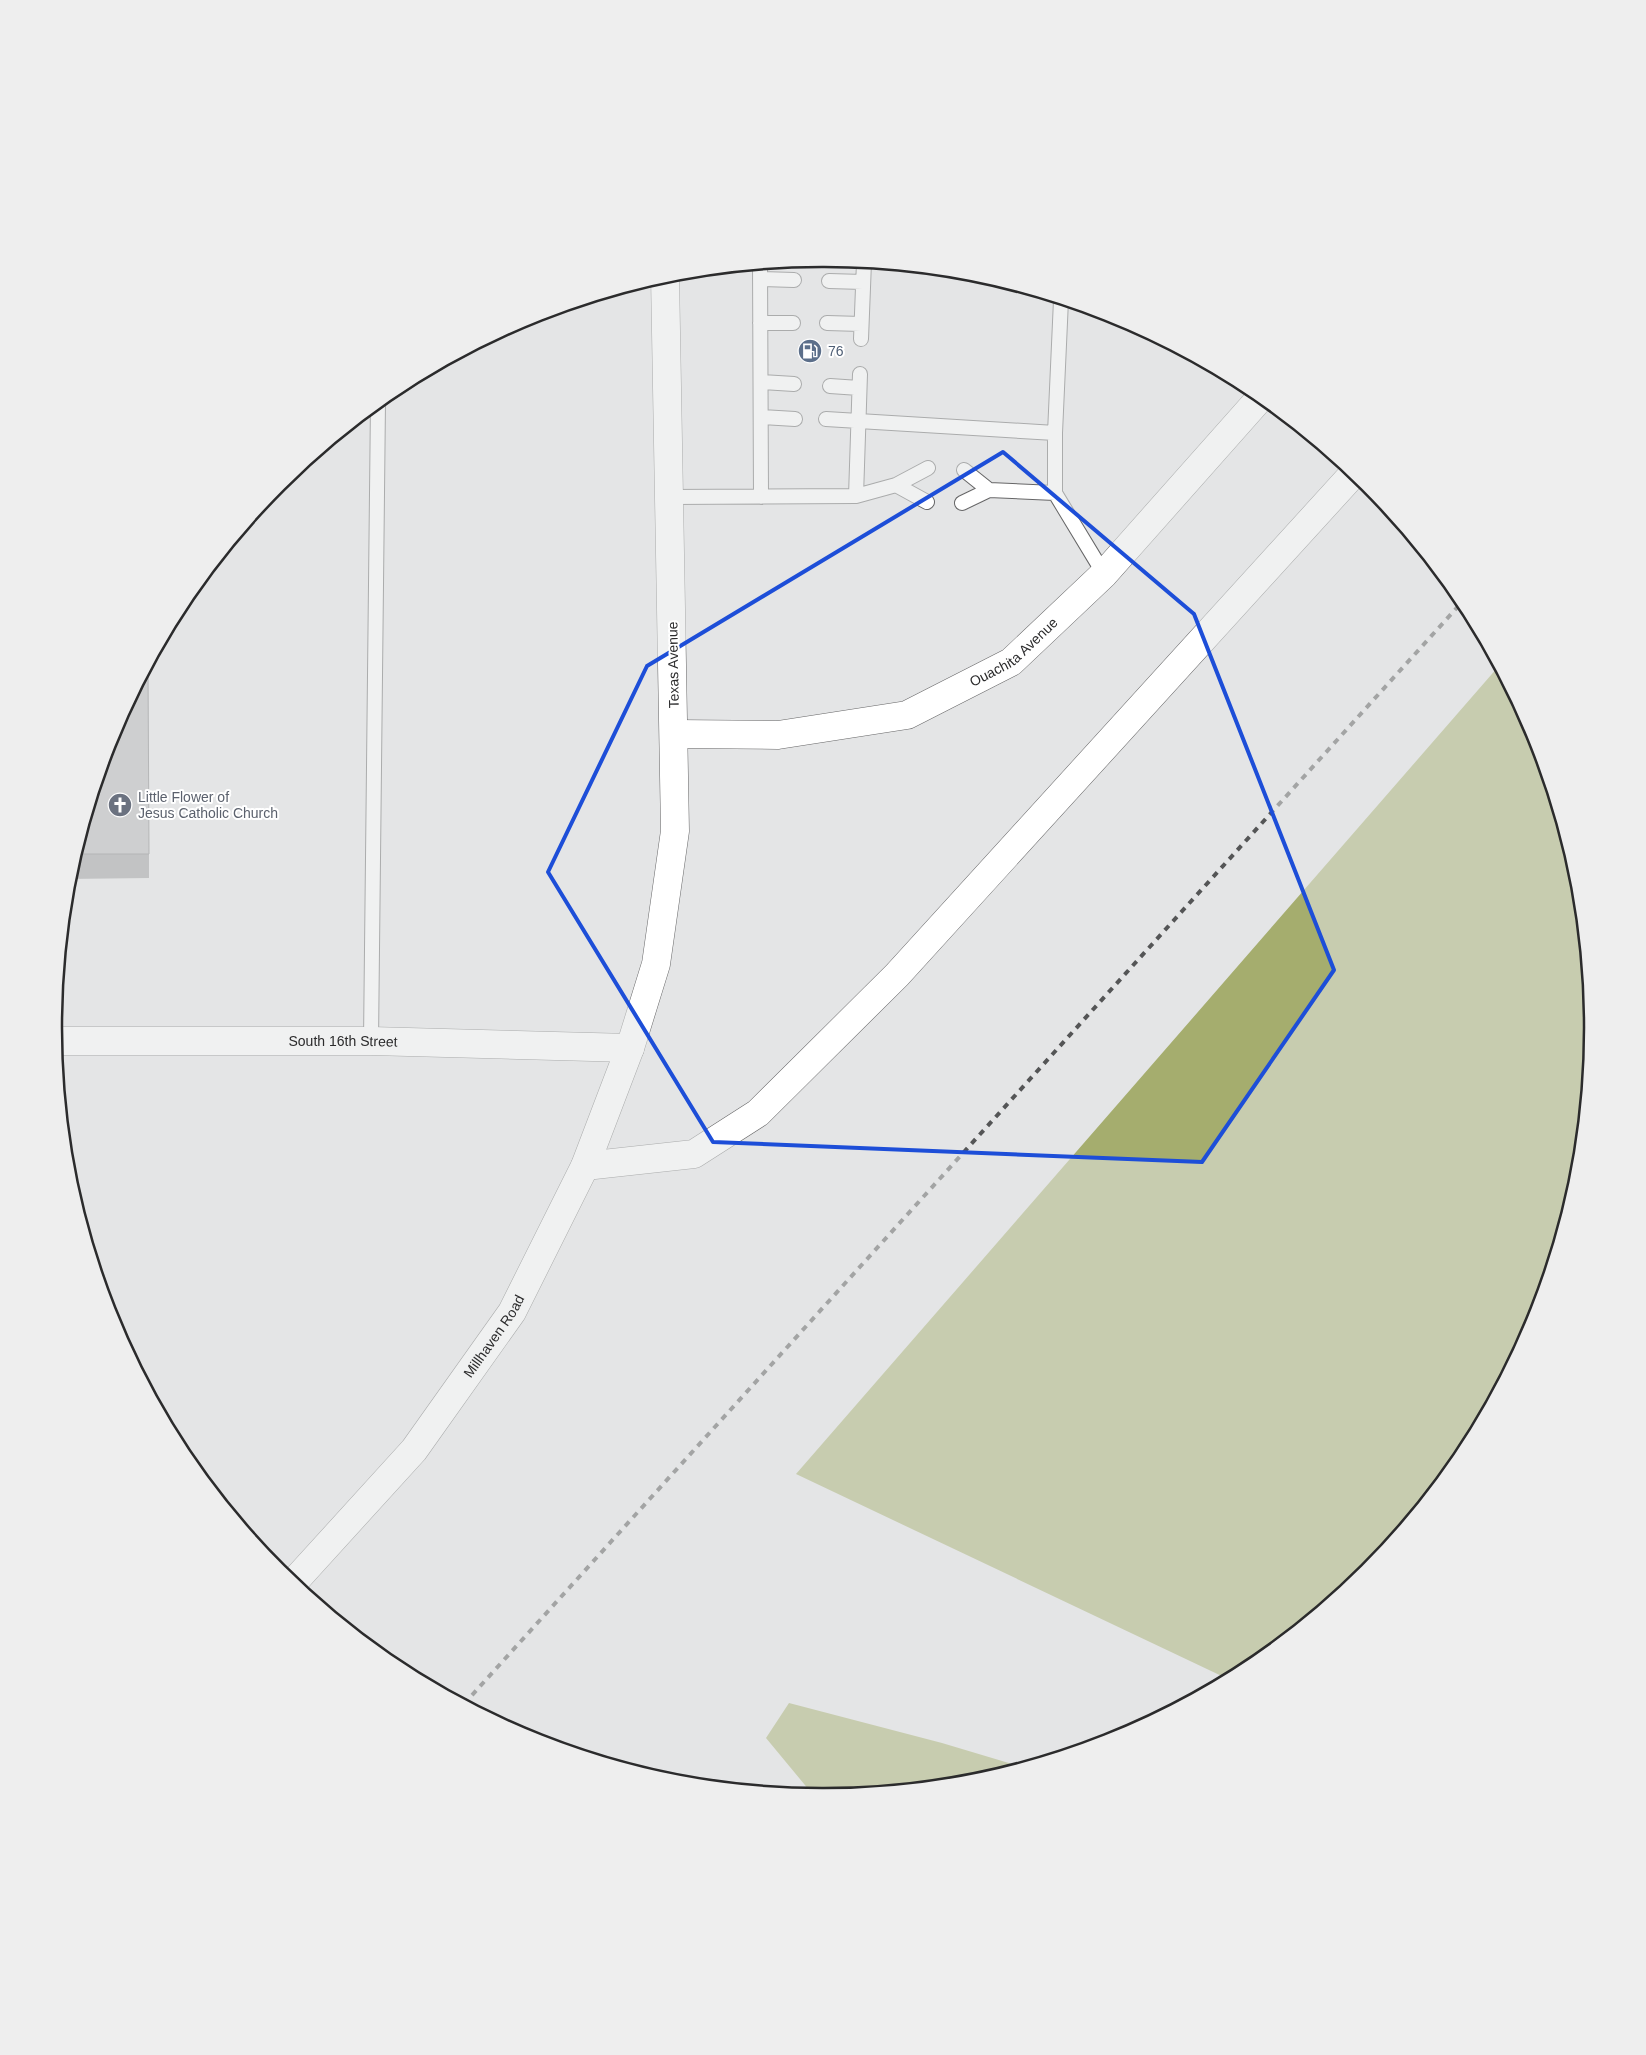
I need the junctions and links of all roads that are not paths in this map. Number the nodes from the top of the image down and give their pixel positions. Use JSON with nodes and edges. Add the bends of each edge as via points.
{"nodes":[{"id":1,"x":864,"y":269,"type":"edge"},
{"id":2,"x":760,"y":270,"type":"edge"},
{"id":3,"x":760,"y":279,"type":"junction"},
{"id":4,"x":794,"y":280,"type":"dead end"},
{"id":5,"x":829,"y":281,"type":"dead end"},
{"id":6,"x":863,"y":282,"type":"junction"},
{"id":7,"x":665,"y":284,"type":"edge"},
{"id":8,"x":1060,"y":305,"type":"edge"},
{"id":9,"x":760,"y":322,"type":"junction"},
{"id":10,"x":793,"y":323,"type":"dead end"},
{"id":11,"x":827,"y":323,"type":"dead end"},
{"id":12,"x":861,"y":324,"type":"junction"},
{"id":13,"x":861,"y":339,"type":"dead end"},
{"id":14,"x":860,"y":374,"type":"dead end"},
{"id":15,"x":761,"y":382,"type":"junction"},
{"id":16,"x":794,"y":384,"type":"dead end"},
{"id":17,"x":830,"y":386,"type":"dead end"},
{"id":18,"x":859,"y":388,"type":"junction"},
{"id":19,"x":1256,"y":402,"type":"edge"},
{"id":20,"x":378,"y":411,"type":"edge"},
{"id":21,"x":761,"y":417,"type":"junction"},
{"id":22,"x":795,"y":418,"type":"dead end"},
{"id":23,"x":826,"y":420,"type":"dead end"},
{"id":24,"x":857,"y":422,"type":"junction"},
{"id":25,"x":1054,"y":433,"type":"junction"},
{"id":26,"x":928,"y":468,"type":"dead end"},
{"id":27,"x":964,"y":470,"type":"dead end"},
{"id":28,"x":1349,"y":479,"type":"edge"},
{"id":29,"x":896,"y":484,"type":"junction"},
{"id":30,"x":989,"y":490,"type":"junction"},
{"id":31,"x":1056,"y":493,"type":"junction"},
{"id":32,"x":856,"y":496,"type":"junction"},
{"id":33,"x":669,"y":497,"type":"junction"},
{"id":34,"x":761,"y":497,"type":"junction"},
{"id":35,"x":927,"y":502,"type":"dead end"},
{"id":36,"x":962,"y":503,"type":"dead end"},
{"id":37,"x":1104,"y":574,"type":"junction"},
{"id":38,"x":675,"y":734,"type":"junction"},
{"id":39,"x":63,"y":1041,"type":"edge"},
{"id":40,"x":371,"y":1041,"type":"junction"},
{"id":41,"x":630,"y":1048,"type":"junction"},
{"id":42,"x":584,"y":1166,"type":"junction"},
{"id":43,"x":298,"y":1577,"type":"edge"}],
"edges":[{"from":1,"to":6,"type":"lane"},
{"from":2,"to":3,"type":"lane"},
{"from":3,"to":4,"type":"lane"},
{"from":3,"to":9,"type":"lane"},
{"from":5,"to":6,"type":"lane"},
{"from":6,"to":12,"type":"lane"},
{"from":7,"to":33,"type":"street","name":"Texas Avenue"},
{"from":8,"to":25,"type":"lane"},
{"from":9,"to":10,"type":"lane"},
{"from":9,"to":15,"type":"lane"},
{"from":11,"to":12,"type":"lane"},
{"from":12,"to":13,"type":"lane"},
{"from":14,"to":18,"type":"lane"},
{"from":15,"to":16,"type":"lane"},
{"from":15,"to":21,"type":"lane"},
{"from":17,"to":18,"type":"lane"},
{"from":18,"to":24,"type":"lane"},
{"from":19,"to":37,"type":"street","name":"Ouachita Avenue"},
{"from":20,"to":40,"type":"lane"},
{"from":21,"to":22,"type":"lane"},
{"from":21,"to":34,"type":"lane"},
{"from":23,"to":24,"type":"lane"},
{"from":24,"to":25,"type":"lane"},
{"from":24,"to":32,"type":"lane"},
{"from":25,"to":31,"type":"lane"},
{"from":26,"to":29,"type":"lane"},
{"from":27,"to":30,"type":"lane"},
{"from":28,"to":42,"type":"street","via":[[897,975],[758,1113],[694,1154]]},
{"from":29,"to":32,"type":"lane"},
{"from":29,"to":35,"type":"lane"},
{"from":30,"to":31,"type":"lane"},
{"from":30,"to":36,"type":"lane"},
{"from":31,"to":37,"type":"lane"},
{"from":32,"to":34,"type":"lane"},
{"from":33,"to":34,"type":"lane"},
{"from":33,"to":38,"type":"street","name":"Texas Avenue"},
{"from":37,"to":38,"type":"street","name":"Ouachita Avenue","via":[[1011,662],[907,715],[778,735]]},
{"from":38,"to":41,"type":"street","name":"Texas Avenue","via":[[675,831],[666,906],[656,964]]},
{"from":39,"to":40,"type":"street","name":"South 16th Street"},
{"from":40,"to":41,"type":"street","name":"South 16th Street"},
{"from":41,"to":42,"type":"street","name":"Millhaven Road"},
{"from":42,"to":43,"type":"street","name":"Millhaven Road","via":[[512,1312],[414,1450]]}]}
